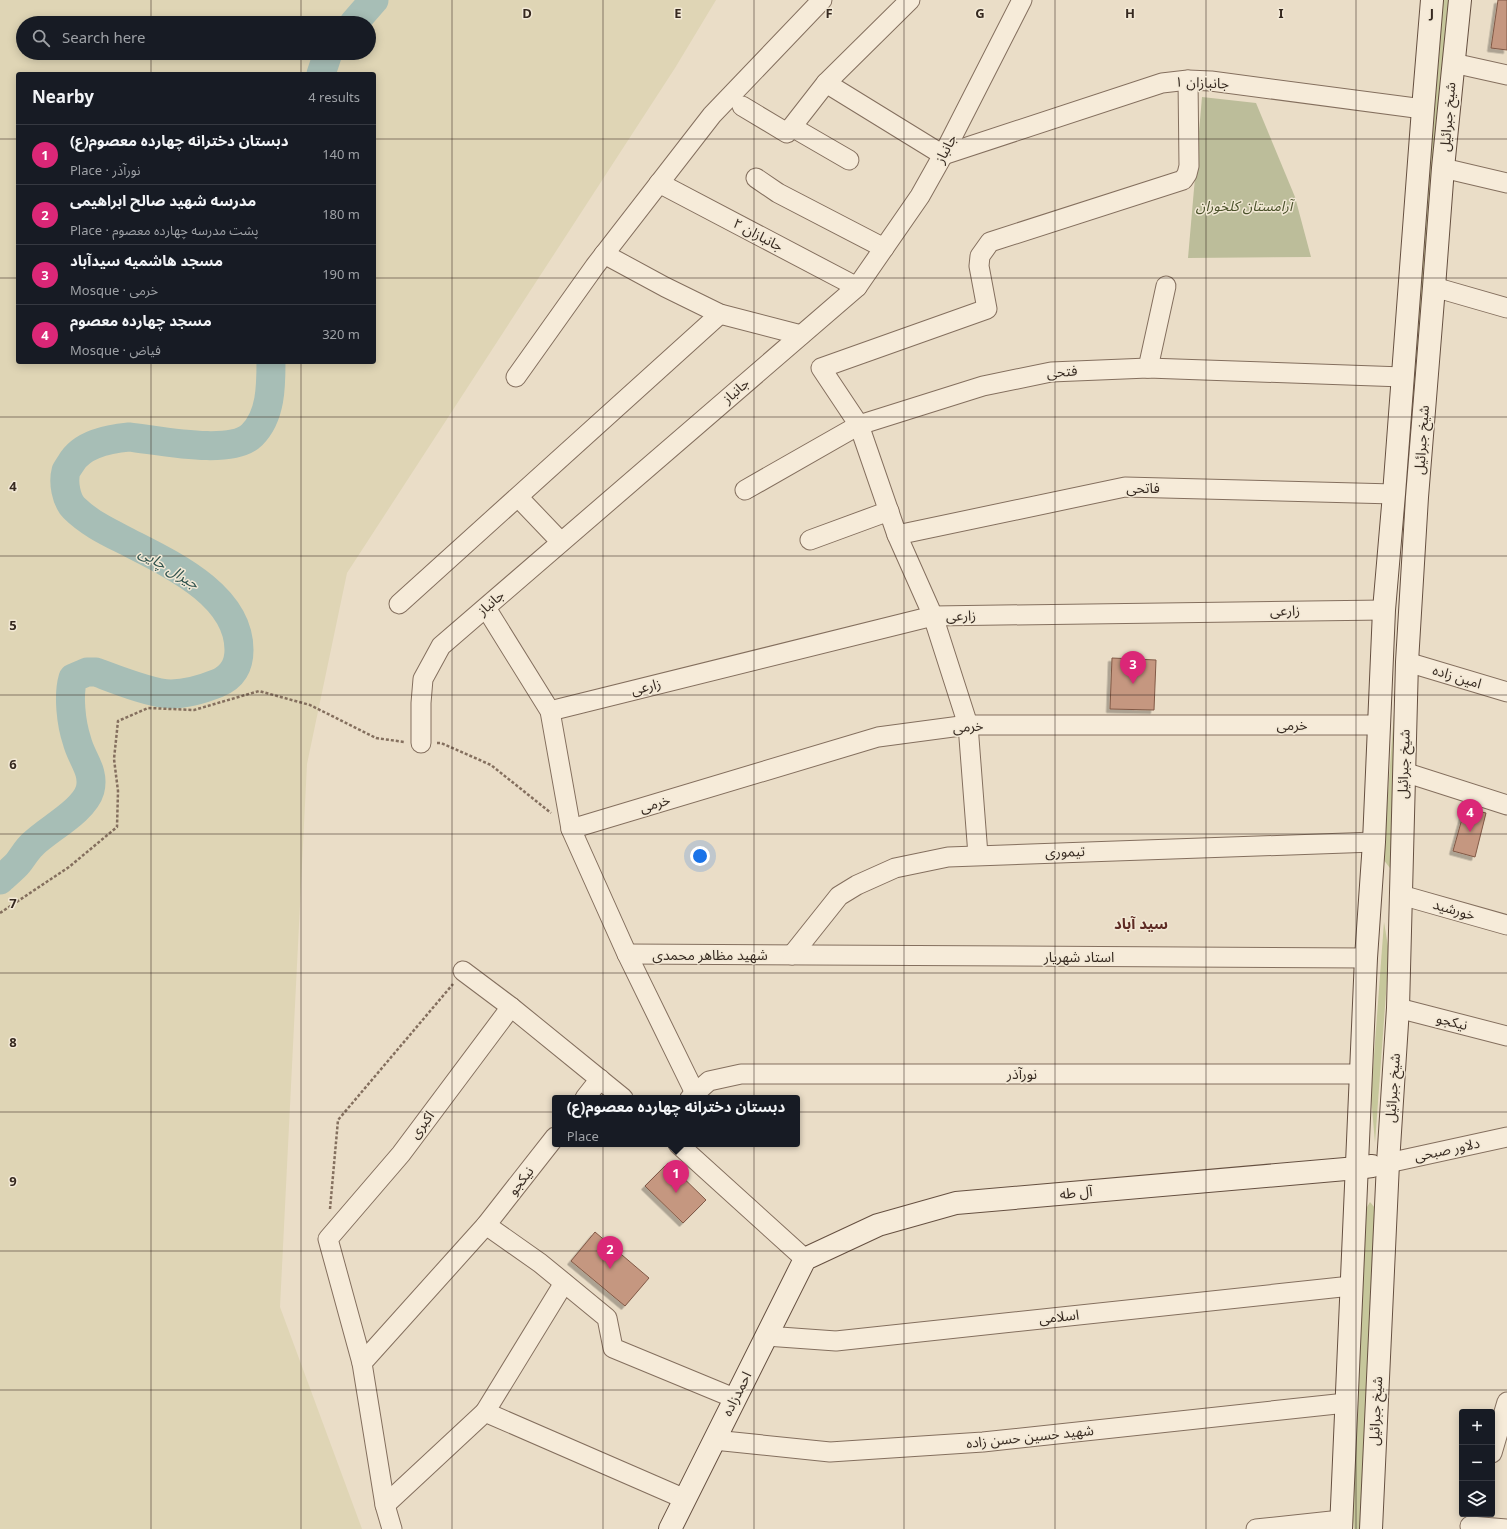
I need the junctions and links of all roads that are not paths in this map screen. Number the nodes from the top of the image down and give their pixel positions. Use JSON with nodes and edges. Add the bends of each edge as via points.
{"nodes":[{"id":1,"x":822,"y":0,"type":"edge"},
{"id":2,"x":910,"y":0,"type":"edge"},
{"id":3,"x":1022,"y":0,"type":"edge"},
{"id":4,"x":1432,"y":0,"type":"edge"},
{"id":5,"x":1460,"y":0,"type":"edge"},
{"id":6,"x":1453,"y":63,"type":"junction"},
{"id":7,"x":1507,"y":75,"type":"edge"},
{"id":8,"x":1188,"y":80,"type":"junction"},
{"id":9,"x":826,"y":83,"type":"junction"},
{"id":10,"x":742,"y":106,"type":"dead end"},
{"id":11,"x":1423,"y":108,"type":"junction"},
{"id":12,"x":792,"y":127,"type":"junction"},
{"id":13,"x":943,"y":155,"type":"junction"},
{"id":14,"x":849,"y":160,"type":"dead end"},
{"id":15,"x":1444,"y":168,"type":"junction"},
{"id":16,"x":756,"y":178,"type":"dead end"},
{"id":17,"x":659,"y":183,"type":"junction"},
{"id":18,"x":1507,"y":183,"type":"edge"},
{"id":19,"x":884,"y":248,"type":"junction"},
{"id":20,"x":604,"y":254,"type":"junction"},
{"id":21,"x":1166,"y":286,"type":"dead end"},
{"id":22,"x":857,"y":287,"type":"junction"},
{"id":23,"x":1434,"y":287,"type":"junction"},
{"id":24,"x":1507,"y":308,"type":"edge"},
{"id":25,"x":720,"y":314,"type":"junction"},
{"id":26,"x":800,"y":335,"type":"junction"},
{"id":27,"x":1148,"y":368,"type":"junction"},
{"id":28,"x":516,"y":377,"type":"dead end"},
{"id":29,"x":1403,"y":377,"type":"junction"},
{"id":30,"x":859,"y":425,"type":"junction"},
{"id":31,"x":745,"y":490,"type":"dead end"},
{"id":32,"x":1394,"y":494,"type":"junction"},
{"id":33,"x":518,"y":497,"type":"junction"},
{"id":34,"x":1417,"y":497,"type":"junction"},
{"id":35,"x":889,"y":511,"type":"junction"},
{"id":36,"x":897,"y":535,"type":"junction"},
{"id":37,"x":810,"y":540,"type":"dead end"},
{"id":38,"x":561,"y":542,"type":"junction"},
{"id":39,"x":399,"y":604,"type":"dead end"},
{"id":40,"x":486,"y":608,"type":"junction"},
{"id":41,"x":1384,"y":610,"type":"junction"},
{"id":42,"x":933,"y":616,"type":"junction"},
{"id":43,"x":1407,"y":662,"type":"junction"},
{"id":44,"x":1507,"y":692,"type":"edge"},
{"id":45,"x":550,"y":711,"type":"junction"},
{"id":46,"x":968,"y":725,"type":"junction"},
{"id":47,"x":1380,"y":725,"type":"junction"},
{"id":48,"x":420,"y":742,"type":"road end"},
{"id":49,"x":1404,"y":772,"type":"junction"},
{"id":50,"x":1507,"y":805,"type":"edge"},
{"id":51,"x":571,"y":829,"type":"junction"},
{"id":52,"x":1374,"y":842,"type":"junction"},
{"id":53,"x":978,"y":855,"type":"junction"},
{"id":54,"x":1401,"y":895,"type":"junction"},
{"id":55,"x":1370,"y":896,"type":"junction"},
{"id":56,"x":1507,"y":925,"type":"edge"},
{"id":57,"x":627,"y":954,"type":"junction"},
{"id":58,"x":792,"y":955,"type":"junction"},
{"id":59,"x":1366,"y":958,"type":"junction"},
{"id":60,"x":463,"y":971,"type":"road end"},
{"id":61,"x":511,"y":1007,"type":"junction"},
{"id":62,"x":1398,"y":1008,"type":"junction"},
{"id":63,"x":1507,"y":1036,"type":"edge"},
{"id":64,"x":1361,"y":1074,"type":"junction"},
{"id":65,"x":600,"y":1079,"type":"junction"},
{"id":66,"x":587,"y":1095,"type":"edge"},
{"id":67,"x":619,"y":1095,"type":"edge"},
{"id":68,"x":692,"y":1095,"type":"edge"},
{"id":69,"x":1507,"y":1137,"type":"edge"},
{"id":70,"x":552,"y":1141,"type":"edge"},
{"id":71,"x":681,"y":1147,"type":"edge"},
{"id":72,"x":1388,"y":1163,"type":"junction"},
{"id":73,"x":1357,"y":1168,"type":"junction"},
{"id":74,"x":486,"y":1225,"type":"junction"},
{"id":75,"x":805,"y":1259,"type":"junction"},
{"id":76,"x":564,"y":1283,"type":"junction"},
{"id":77,"x":1351,"y":1286,"type":"junction"},
{"id":78,"x":766,"y":1336,"type":"junction"},
{"id":79,"x":362,"y":1363,"type":"junction"},
{"id":80,"x":734,"y":1398,"type":"junction"},
{"id":81,"x":1346,"y":1403,"type":"junction"},
{"id":82,"x":1506,"y":1409,"type":"edge"},
{"id":83,"x":485,"y":1412,"type":"junction"},
{"id":84,"x":714,"y":1440,"type":"junction"},
{"id":85,"x":1495,"y":1445,"type":"edge"},
{"id":86,"x":685,"y":1499,"type":"junction"},
{"id":87,"x":385,"y":1505,"type":"junction"},
{"id":88,"x":1471,"y":1523,"type":"edge"},
{"id":89,"x":1341,"y":1525,"type":"edge"},
{"id":90,"x":392,"y":1529,"type":"edge"},
{"id":91,"x":670,"y":1529,"type":"edge"},
{"id":92,"x":1256,"y":1529,"type":"edge"},
{"id":93,"x":1371,"y":1529,"type":"edge"},
{"id":94,"x":1507,"y":1529,"type":"edge"}],
"edges":[{"from":1,"to":17,"type":"street","via":[[712,115]]},
{"from":2,"to":9,"type":"street"},
{"from":3,"to":13,"type":"street","name":"جانباز"},
{"from":4,"to":11,"type":"street","name":"شیخ جبرائیل"},
{"from":5,"to":6,"type":"street","name":"شیخ جبرائیل"},
{"from":6,"to":7,"type":"street"},
{"from":6,"to":15,"type":"street","name":"شیخ جبرائیل"},
{"from":8,"to":11,"type":"street","name":"جانبازان ۱"},
{"from":8,"to":13,"type":"street","name":"جانبازان ۱","via":[[1162,83]]},
{"from":8,"to":30,"type":"street","via":[[1189,166],[1183,180],[990,242],[980,256],[979,266],[987,309],[821,368]]},
{"from":9,"to":12,"type":"street"},
{"from":9,"to":13,"type":"street"},
{"from":10,"to":12,"type":"street","via":[[787,133]]},
{"from":11,"to":29,"type":"street","name":"شیخ جبرائیل"},
{"from":12,"to":14,"type":"street"},
{"from":13,"to":19,"type":"street","name":"جانباز","via":[[920,196]]},
{"from":15,"to":18,"type":"street"},
{"from":15,"to":23,"type":"street","name":"شیخ جبرائیل"},
{"from":16,"to":19,"type":"street","via":[[778,193]]},
{"from":17,"to":20,"type":"street"},
{"from":17,"to":22,"type":"street","name":"جانبازان ۲"},
{"from":19,"to":22,"type":"street","name":"جانباز"},
{"from":20,"to":25,"type":"street"},
{"from":20,"to":28,"type":"street"},
{"from":21,"to":27,"type":"street"},
{"from":22,"to":26,"type":"street","name":"جانباز"},
{"from":23,"to":24,"type":"street"},
{"from":23,"to":34,"type":"street","name":"شیخ جبرائیل"},
{"from":25,"to":26,"type":"street"},
{"from":25,"to":33,"type":"street"},
{"from":26,"to":38,"type":"street","name":"جانباز"},
{"from":27,"to":29,"type":"street","name":"فتحی"},
{"from":27,"to":30,"type":"street","name":"فتحی","via":[[1051,372],[983,386]]},
{"from":29,"to":32,"type":"street","name":"شیخ جبرائیل"},
{"from":30,"to":31,"type":"street","name":"فتحی"},
{"from":30,"to":35,"type":"street"},
{"from":32,"to":34,"type":"street"},
{"from":32,"to":36,"type":"street","name":"فاتحی","via":[[1125,487]]},
{"from":32,"to":41,"type":"street","name":"شیخ جبرائیل"},
{"from":33,"to":38,"type":"street"},
{"from":33,"to":39,"type":"street"},
{"from":34,"to":43,"type":"street","name":"شیخ جبرائیل"},
{"from":35,"to":36,"type":"street"},
{"from":35,"to":37,"type":"street"},
{"from":36,"to":42,"type":"street"},
{"from":38,"to":40,"type":"street","name":"جانباز"},
{"from":40,"to":45,"type":"street"},
{"from":40,"to":48,"type":"street","name":"جانباز","via":[[441,646],[423,679]]},
{"from":41,"to":42,"type":"street","name":"زارعی"},
{"from":41,"to":47,"type":"street","name":"شیخ جبرائیل"},
{"from":42,"to":45,"type":"street","name":"زارعی"},
{"from":42,"to":46,"type":"street"},
{"from":43,"to":44,"type":"street","name":"امین زاده"},
{"from":43,"to":49,"type":"street","name":"شیخ جبرائیل"},
{"from":45,"to":51,"type":"street"},
{"from":46,"to":47,"type":"street","name":"خرمی"},
{"from":46,"to":51,"type":"street","name":"خرمی","via":[[878,737]]},
{"from":46,"to":53,"type":"street"},
{"from":47,"to":52,"type":"street","name":"شیخ جبرائیل"},
{"from":49,"to":50,"type":"street"},
{"from":49,"to":54,"type":"street","name":"شیخ جبرائیل"},
{"from":51,"to":57,"type":"street"},
{"from":52,"to":53,"type":"street","name":"تیموری"},
{"from":52,"to":55,"type":"street","name":"شیخ جبرائیل"},
{"from":53,"to":58,"type":"street","name":"تیموری","via":[[948,857],[895,868],[857,885],[839,896]]},
{"from":54,"to":55,"type":"street"},
{"from":54,"to":56,"type":"street","name":"خورشید"},
{"from":54,"to":62,"type":"street","name":"شیخ جبرائیل"},
{"from":55,"to":59,"type":"street","name":"شیخ جبرائیل"},
{"from":57,"to":58,"type":"street","name":"شهید مظاهر محمدی"},
{"from":57,"to":68,"type":"street"},
{"from":58,"to":59,"type":"street","name":"استاد شهریار"},
{"from":59,"to":64,"type":"street","name":"شیخ جبرائیل"},
{"from":60,"to":61,"type":"street"},
{"from":61,"to":65,"type":"street"},
{"from":61,"to":79,"type":"street","name":"اکبری","via":[[401,1154],[328,1239]]},
{"from":62,"to":63,"type":"street","name":"نیکجو"},
{"from":62,"to":72,"type":"street","name":"شیخ جبرائیل"},
{"from":64,"to":68,"type":"street","name":"نورآذر","via":[[741,1074],[710,1081]]},
{"from":64,"to":73,"type":"street","name":"شیخ جبرائیل"},
{"from":65,"to":66,"type":"street"},
{"from":65,"to":67,"type":"street"},
{"from":69,"to":72,"type":"street","name":"دلاور صبحی"},
{"from":70,"to":74,"type":"street","name":"نیکجو"},
{"from":71,"to":75,"type":"street"},
{"from":72,"to":73,"type":"street","name":"آل طه"},
{"from":72,"to":93,"type":"street","name":"شیخ جبرائیل"},
{"from":73,"to":75,"type":"street","name":"آل طه","via":[[956,1203],[878,1225]]},
{"from":73,"to":77,"type":"street","name":"شیخ جبرائیل"},
{"from":74,"to":76,"type":"street"},
{"from":74,"to":79,"type":"street","name":"نیکجو"},
{"from":75,"to":78,"type":"street","name":"احمدزاده"},
{"from":76,"to":80,"type":"street","via":[[607,1318],[613,1348]]},
{"from":76,"to":83,"type":"street"},
{"from":77,"to":78,"type":"street","name":"اسلامی","via":[[836,1341]]},
{"from":77,"to":81,"type":"street","name":"شیخ جبرائیل"},
{"from":78,"to":80,"type":"street","name":"احمدزاده"},
{"from":79,"to":87,"type":"street"},
{"from":80,"to":84,"type":"street","name":"احمدزاده"},
{"from":81,"to":84,"type":"street","name":"شهید حسین حسن زاده","via":[[983,1442],[830,1452]]},
{"from":81,"to":89,"type":"street","name":"شیخ جبرائیل"},
{"from":82,"to":85,"type":"street"},
{"from":83,"to":86,"type":"street"},
{"from":83,"to":87,"type":"street"},
{"from":84,"to":86,"type":"street","name":"احمدزاده"},
{"from":86,"to":91,"type":"street","name":"احمدزاده"},
{"from":87,"to":90,"type":"street"},
{"from":88,"to":94,"type":"street"},
{"from":89,"to":92,"type":"street"}]}
